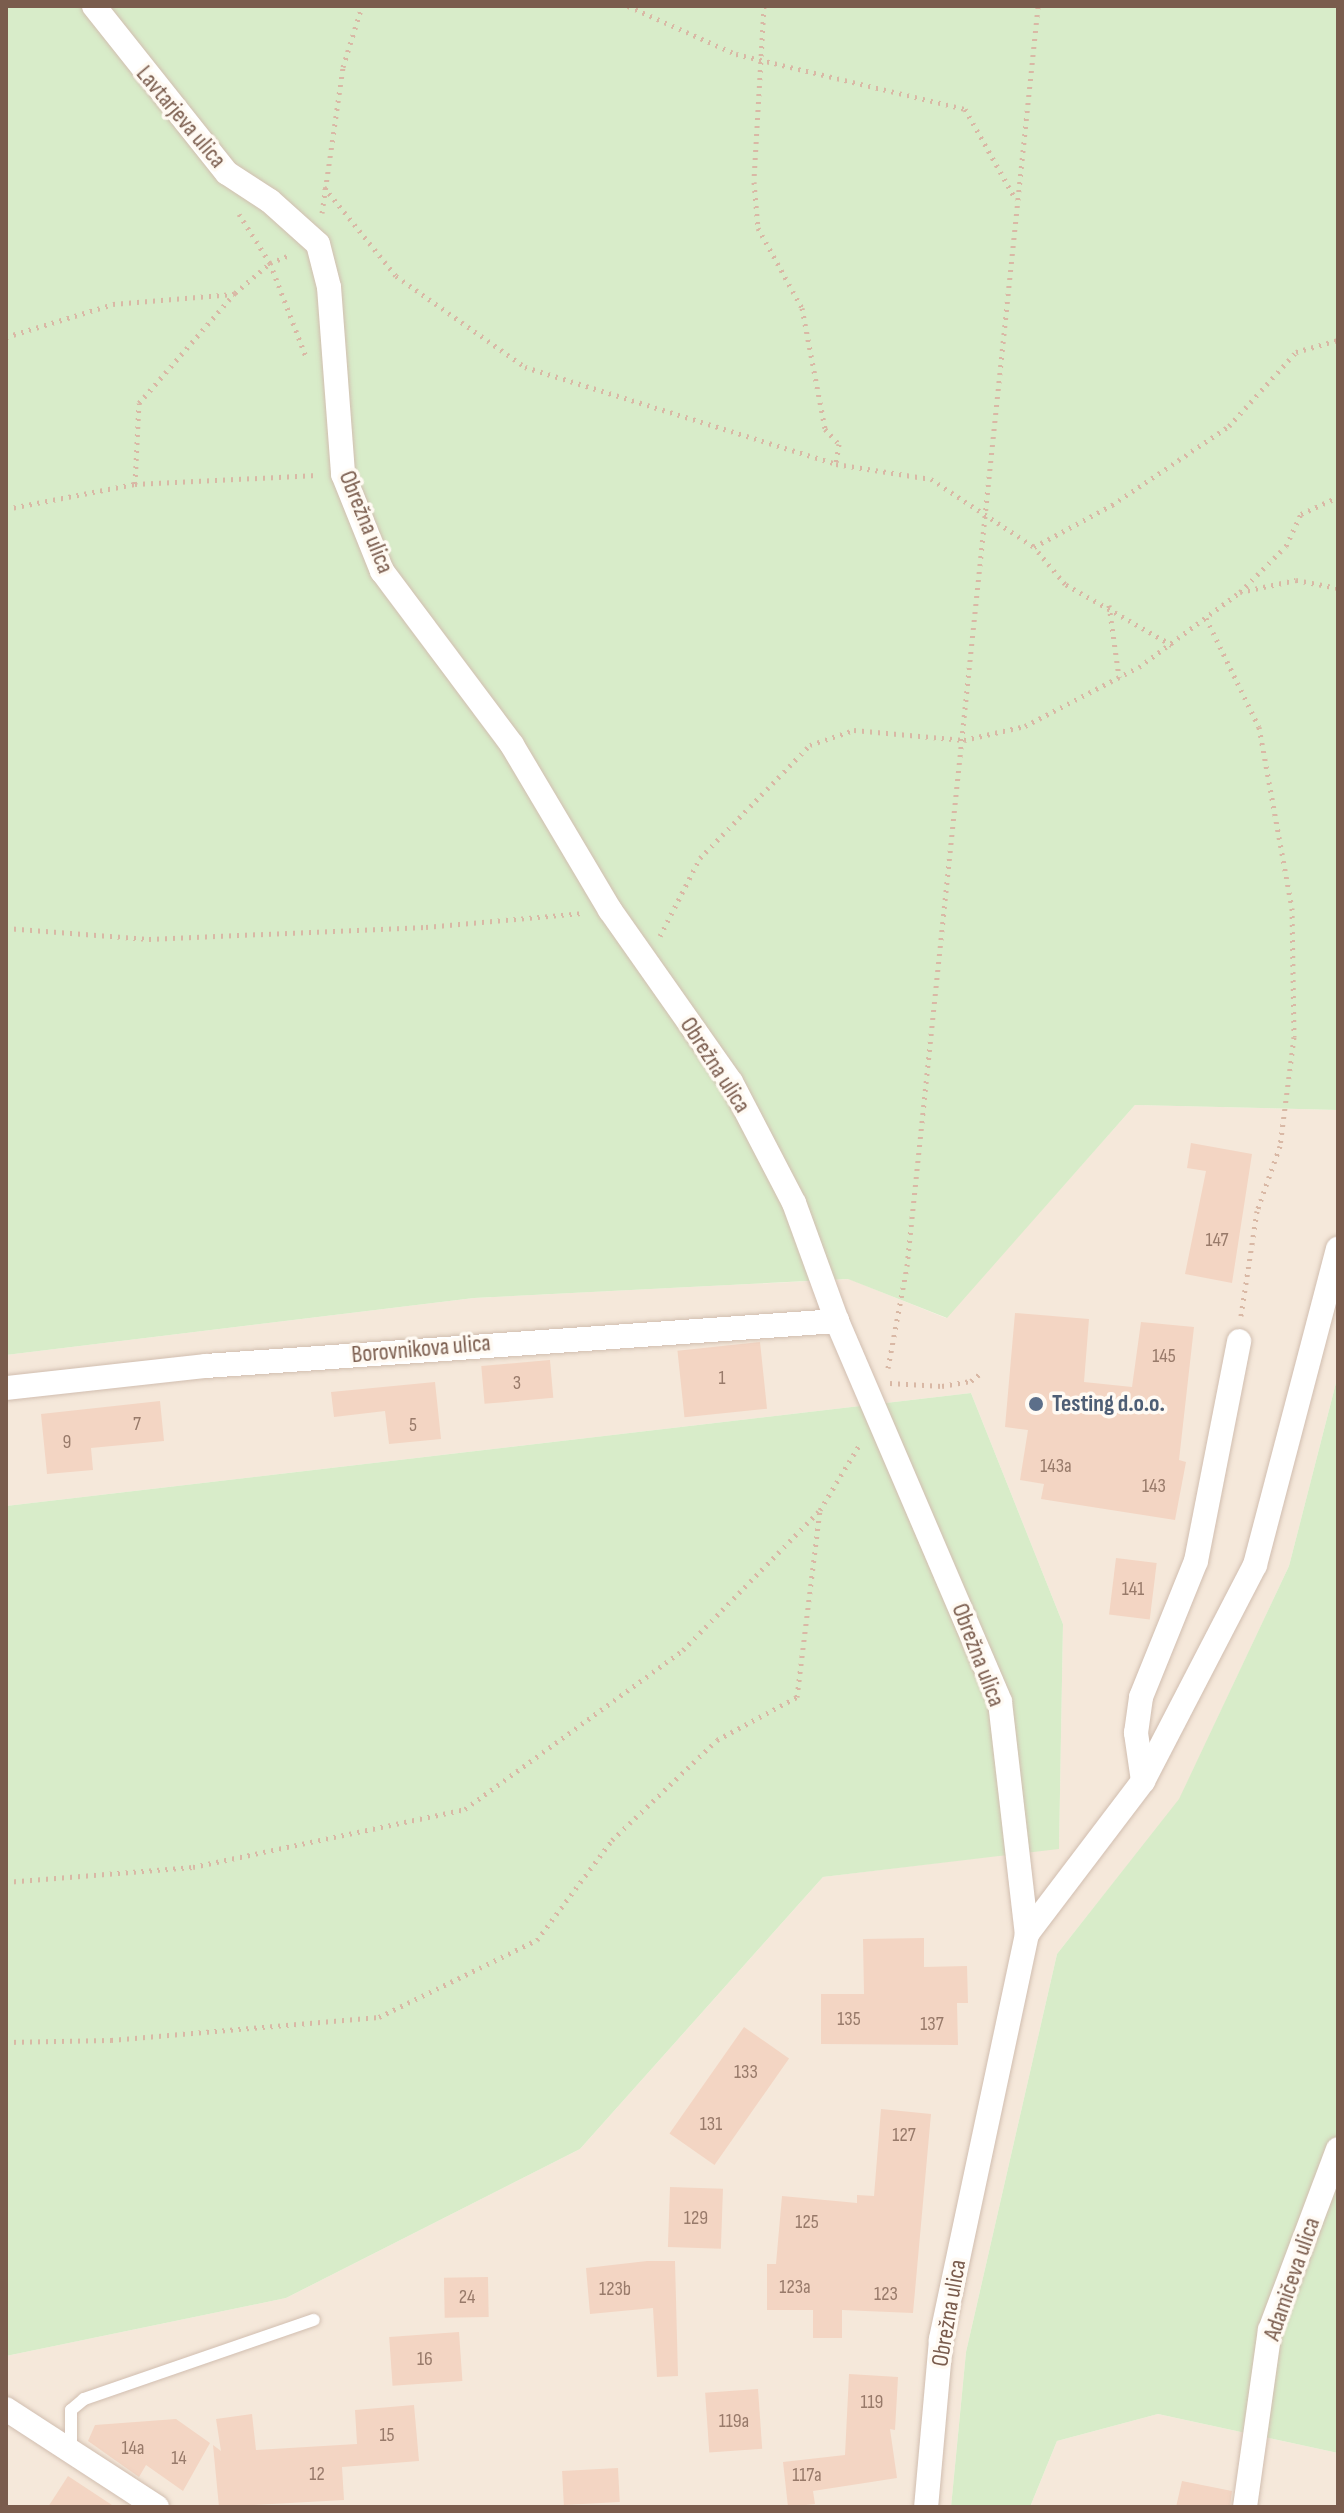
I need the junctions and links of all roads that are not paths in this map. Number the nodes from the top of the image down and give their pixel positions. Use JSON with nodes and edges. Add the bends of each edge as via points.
{"nodes":[{"id":1,"x":94,"y":6,"type":"edge"},
{"id":2,"x":318,"y":244,"type":"joint"},
{"id":3,"x":1338,"y":1249,"type":"edge"},
{"id":4,"x":837,"y":1321,"type":"junction"},
{"id":5,"x":1239,"y":1341,"type":"road end"},
{"id":6,"x":6,"y":1388,"type":"edge"},
{"id":7,"x":1143,"y":1781,"type":"junction"},
{"id":8,"x":1027,"y":1934,"type":"junction"},
{"id":9,"x":1338,"y":2149,"type":"edge"},
{"id":10,"x":314,"y":2320,"type":"dead end"},
{"id":11,"x":6,"y":2409,"type":"edge"},
{"id":12,"x":71,"y":2447,"type":"junction"},
{"id":13,"x":157,"y":2507,"type":"edge"},
{"id":14,"x":926,"y":2507,"type":"edge"},
{"id":15,"x":1245,"y":2507,"type":"edge"}],
"edges":[{"from":1,"to":2,"type":"street","name":"Lavtarjeva ulica","via":[[227,173],[270,201]]},
{"from":2,"to":4,"type":"street","name":"Obrežna ulica","via":[[329,287],[343,474],[382,571],[512,745],[645,964],[731,1082],[794,1203]]},
{"from":3,"to":7,"type":"street","name":"Obrežna ulica","via":[[1255,1565]]},
{"from":4,"to":6,"type":"street","name":"Borovnikova ulica","via":[[206,1366]]},
{"from":4,"to":8,"type":"street","name":"Obrežna ulica","via":[[877,1386],[878,1415],[1000,1702]]},
{"from":5,"to":7,"type":"street","via":[[1196,1561],[1141,1697],[1136,1733]]},
{"from":7,"to":8,"type":"street","name":"Obrežna ulica"},
{"from":8,"to":14,"type":"street","name":"Obrežna ulica","via":[[941,2340]]},
{"from":9,"to":15,"type":"street","name":"Adamičeva ulica","via":[[1270,2330]]},
{"from":10,"to":12,"type":"lane","via":[[84,2399],[71,2410]]},
{"from":11,"to":12,"type":"street"},
{"from":12,"to":13,"type":"street"}]}
